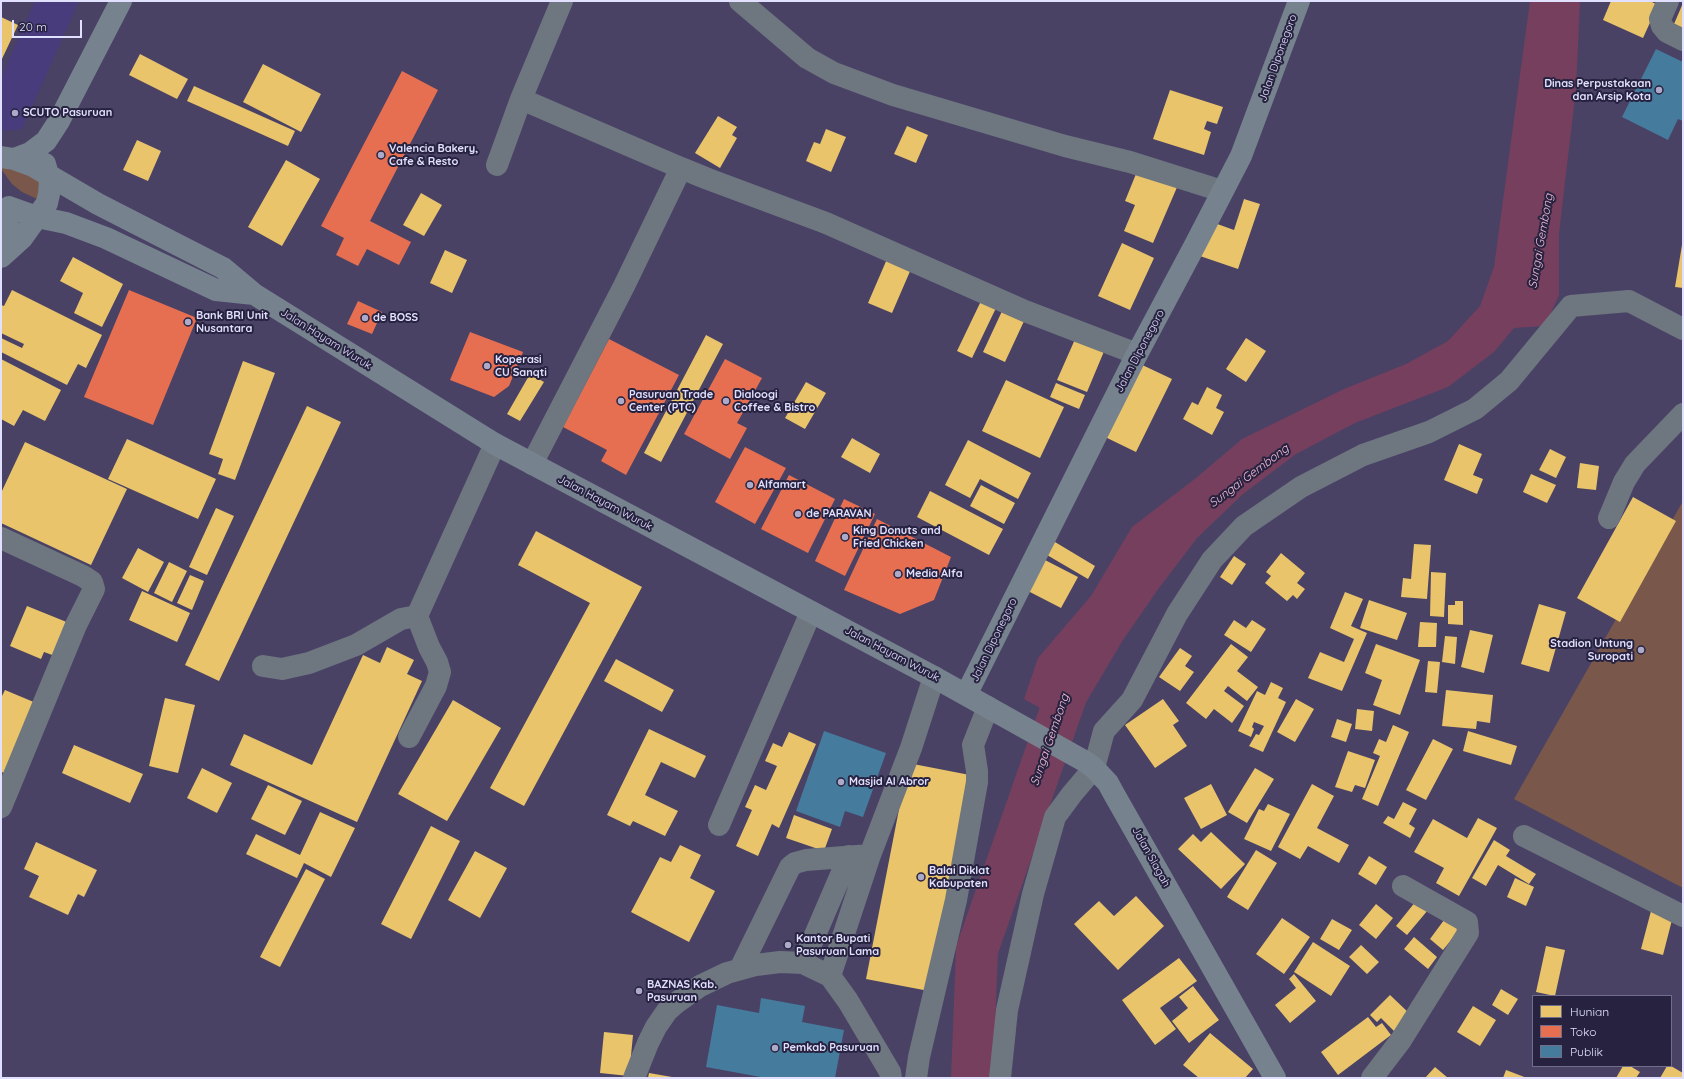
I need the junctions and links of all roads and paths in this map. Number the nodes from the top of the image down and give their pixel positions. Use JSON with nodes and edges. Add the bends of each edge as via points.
{"nodes":[{"id":1,"x":121,"y":1,"type":"edge"},
{"id":2,"x":562,"y":1,"type":"edge"},
{"id":3,"x":740,"y":1,"type":"edge"},
{"id":4,"x":1299,"y":1,"type":"edge"},
{"id":5,"x":1668,"y":1,"type":"edge"},
{"id":6,"x":1683,"y":40,"type":"edge"},
{"id":7,"x":521,"y":99,"type":"junction"},
{"id":8,"x":46,"y":141,"type":"junction"},
{"id":9,"x":7,"y":158,"type":"edge"},
{"id":10,"x":497,"y":165,"type":"dead end"},
{"id":11,"x":681,"y":168,"type":"junction"},
{"id":12,"x":47,"y":174,"type":"junction"},
{"id":13,"x":1222,"y":191,"type":"junction"},
{"id":14,"x":98,"y":204,"type":"junction"},
{"id":15,"x":4,"y":205,"type":"edge"},
{"id":16,"x":42,"y":210,"type":"junction"},
{"id":17,"x":1,"y":246,"type":"edge"},
{"id":18,"x":1,"y":257,"type":"edge"},
{"id":19,"x":254,"y":294,"type":"junction"},
{"id":20,"x":1683,"y":329,"type":"edge"},
{"id":21,"x":1137,"y":354,"type":"junction"},
{"id":22,"x":1683,"y":414,"type":"edge"},
{"id":23,"x":495,"y":444,"type":"junction"},
{"id":24,"x":532,"y":464,"type":"junction"},
{"id":25,"x":1609,"y":518,"type":"dead end"},
{"id":26,"x":1,"y":538,"type":"edge"},
{"id":27,"x":811,"y":612,"type":"junction"},
{"id":28,"x":417,"y":616,"type":"junction"},
{"id":29,"x":263,"y":666,"type":"dead end"},
{"id":30,"x":934,"y":677,"type":"junction"},
{"id":31,"x":966,"y":695,"type":"junction"},
{"id":32,"x":993,"y":709,"type":"junction"},
{"id":33,"x":409,"y":738,"type":"dead end"},
{"id":34,"x":1090,"y":765,"type":"junction"},
{"id":35,"x":1,"y":808,"type":"edge"},
{"id":36,"x":719,"y":825,"type":"dead end"},
{"id":37,"x":1524,"y":836,"type":"dead end"},
{"id":38,"x":859,"y":856,"type":"junction"},
{"id":39,"x":1402,"y":886,"type":"dead end"},
{"id":40,"x":1683,"y":916,"type":"edge"},
{"id":41,"x":803,"y":963,"type":"junction"},
{"id":42,"x":740,"y":969,"type":"junction"},
{"id":43,"x":830,"y":976,"type":"junction"},
{"id":44,"x":634,"y":1078,"type":"edge"},
{"id":45,"x":891,"y":1078,"type":"edge"},
{"id":46,"x":916,"y":1078,"type":"edge"},
{"id":47,"x":1000,"y":1078,"type":"edge"},
{"id":48,"x":1275,"y":1078,"type":"edge"},
{"id":49,"x":1372,"y":1078,"type":"edge"}],
"edges":[{"from":1,"to":8,"type":"main road","via":[[59,121]]},
{"from":2,"to":7,"type":"street"},
{"from":3,"to":13,"type":"street","via":[[807,58],[834,73],[893,95],[1065,146],[1130,162]]},
{"from":4,"to":13,"type":"main road","name":"Jalan Diponegoro","via":[[1241,156]]},
{"from":5,"to":6,"type":"street","via":[[1660,19],[1662,26],[1667,32]]},
{"from":7,"to":10,"type":"street"},
{"from":7,"to":11,"type":"street"},
{"from":8,"to":9,"type":"main road","via":[[30,153]]},
{"from":8,"to":12,"type":"main road","via":[[43,156]]},
{"from":9,"to":12,"type":"main road","name":"Jalan Hayam Wuruk","via":[[33,166]]},
{"from":11,"to":21,"type":"street","via":[[826,223],[1025,311]]},
{"from":11,"to":24,"type":"street","via":[[624,286]]},
{"from":12,"to":14,"type":"main road","name":"Jalan Hayam Wuruk"},
{"from":12,"to":16,"type":"main road","via":[[50,181],[49,194]]},
{"from":13,"to":21,"type":"main road","name":"Jalan Diponegoro"},
{"from":14,"to":16,"type":"main road","via":[[74,201]]},
{"from":14,"to":19,"type":"main road","name":"Jalan Hayam Wuruk","via":[[223,268]]},
{"from":15,"to":16,"type":"main road","via":[[23,204]]},
{"from":15,"to":17,"type":"main road","via":[[7,232]]},
{"from":16,"to":18,"type":"main road","via":[[22,238]]},
{"from":16,"to":19,"type":"main road","name":"Jalan Hayam Wuruk","via":[[216,290]]},
{"from":19,"to":23,"type":"main road","name":"Jalan Hayam Wuruk"},
{"from":20,"to":34,"type":"street","via":[[1628,302],[1571,306],[1509,381],[1475,409],[1429,432],[1363,454],[1301,487],[1244,526],[1212,560],[1177,614],[1132,700],[1104,731]]},
{"from":21,"to":31,"type":"main road","name":"Jalan Diponegoro"},
{"from":22,"to":25,"type":"street","via":[[1636,464],[1624,482]]},
{"from":23,"to":24,"type":"main road","name":"Jalan Hayam Wuruk"},
{"from":23,"to":28,"type":"street"},
{"from":24,"to":27,"type":"main road","name":"Jalan Hayam Wuruk"},
{"from":26,"to":35,"type":"street","via":[[83,576],[92,582],[94,589],[76,625]]},
{"from":27,"to":30,"type":"main road","name":"Jalan Hayam Wuruk"},
{"from":27,"to":36,"type":"street"},
{"from":28,"to":29,"type":"street","via":[[401,619],[356,645],[308,663],[282,669]]},
{"from":28,"to":33,"type":"street","via":[[440,672],[436,686]]},
{"from":30,"to":31,"type":"main road","name":"Jalan Hayam Wuruk"},
{"from":30,"to":38,"type":"street","via":[[911,748]]},
{"from":31,"to":32,"type":"main road","name":"Jalan Slagah"},
{"from":32,"to":34,"type":"main road","name":"Jalan Slagah"},
{"from":32,"to":46,"type":"street","via":[[974,738],[977,782],[956,900]]},
{"from":34,"to":47,"type":"street","via":[[1055,818],[1033,894],[1007,1010]]},
{"from":34,"to":48,"type":"main road","name":"Jalan Slagah","via":[[1108,783],[1128,816]]},
{"from":37,"to":40,"type":"street"},
{"from":38,"to":41,"type":"street"},
{"from":38,"to":42,"type":"street","via":[[806,860],[790,867]]},
{"from":38,"to":43,"type":"street"},
{"from":39,"to":49,"type":"street","via":[[1467,922],[1468,933],[1401,1040]]},
{"from":41,"to":42,"type":"street","via":[[780,962]]},
{"from":41,"to":43,"type":"street"},
{"from":42,"to":44,"type":"street","via":[[700,986],[667,1011],[648,1043]]},
{"from":43,"to":45,"type":"street","via":[[848,1001],[890,1072]]}]}
